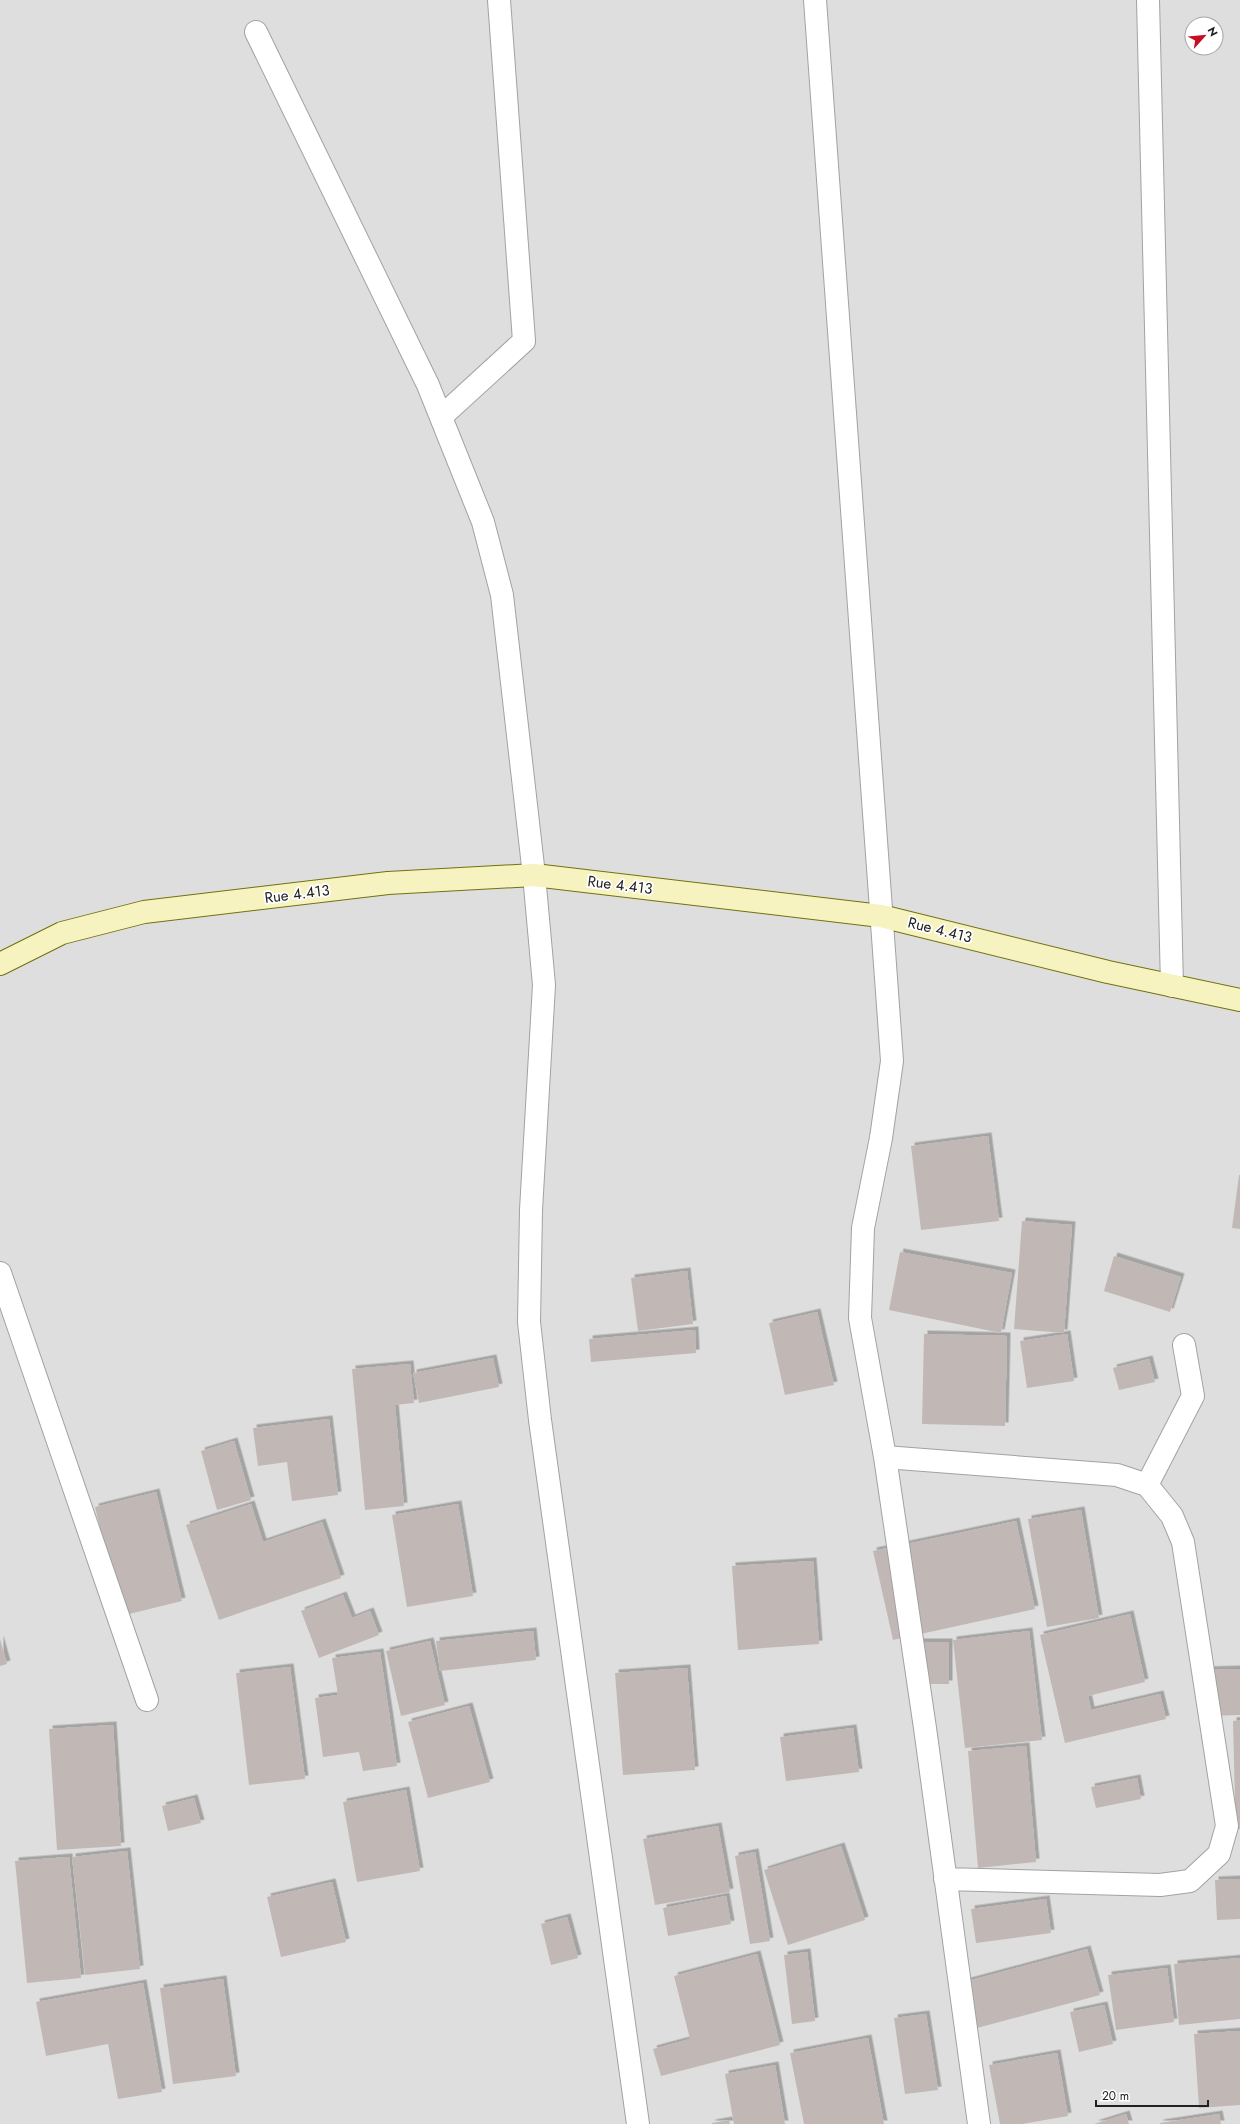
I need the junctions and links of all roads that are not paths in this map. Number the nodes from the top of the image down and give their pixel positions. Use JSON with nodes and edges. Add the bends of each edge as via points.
{"nodes":[{"id":1,"x":499,"y":0,"type":"edge"},
{"id":2,"x":815,"y":0,"type":"edge"},
{"id":3,"x":1148,"y":0,"type":"edge"},
{"id":4,"x":256,"y":32,"type":"dead end"},
{"id":5,"x":441,"y":417,"type":"junction"},
{"id":6,"x":534,"y":875,"type":"junction"},
{"id":7,"x":881,"y":916,"type":"junction"},
{"id":8,"x":0,"y":964,"type":"edge"},
{"id":9,"x":1172,"y":986,"type":"junction"},
{"id":10,"x":1240,"y":1000,"type":"edge"},
{"id":11,"x":0,"y":1273,"type":"edge"},
{"id":12,"x":1184,"y":1345,"type":"dead end"},
{"id":13,"x":885,"y":1458,"type":"junction"},
{"id":14,"x":1147,"y":1485,"type":"junction"},
{"id":15,"x":147,"y":1700,"type":"dead end"},
{"id":16,"x":945,"y":1879,"type":"junction"},
{"id":17,"x":638,"y":2124,"type":"edge"},
{"id":18,"x":978,"y":2124,"type":"edge"}],
"edges":[{"from":1,"to":5,"type":"street","via":[[524,341]]},
{"from":2,"to":7,"type":"street"},
{"from":3,"to":9,"type":"street"},
{"from":4,"to":5,"type":"street","via":[[428,384]]},
{"from":5,"to":6,"type":"street","via":[[483,522],[502,595]]},
{"from":6,"to":7,"type":"street","name":"Rue 4.413"},
{"from":6,"to":8,"type":"street","name":"Rue 4.413","via":[[388,883],[144,912],[62,933]]},
{"from":6,"to":17,"type":"street","via":[[544,985],[529,1322],[540,1420]]},
{"from":7,"to":9,"type":"street","name":"Rue 4.413"},
{"from":7,"to":13,"type":"street","via":[[892,1061],[881,1138],[863,1228],[860,1318]]},
{"from":9,"to":10,"type":"street","name":"Rue 4.413"},
{"from":11,"to":15,"type":"street"},
{"from":12,"to":14,"type":"street","via":[[1193,1396]]},
{"from":13,"to":14,"type":"street","via":[[1117,1475]]},
{"from":13,"to":16,"type":"street"},
{"from":14,"to":16,"type":"street","via":[[1172,1516],[1183,1542],[1227,1826],[1219,1854],[1190,1880],[1160,1885]]},
{"from":16,"to":18,"type":"street"}]}
